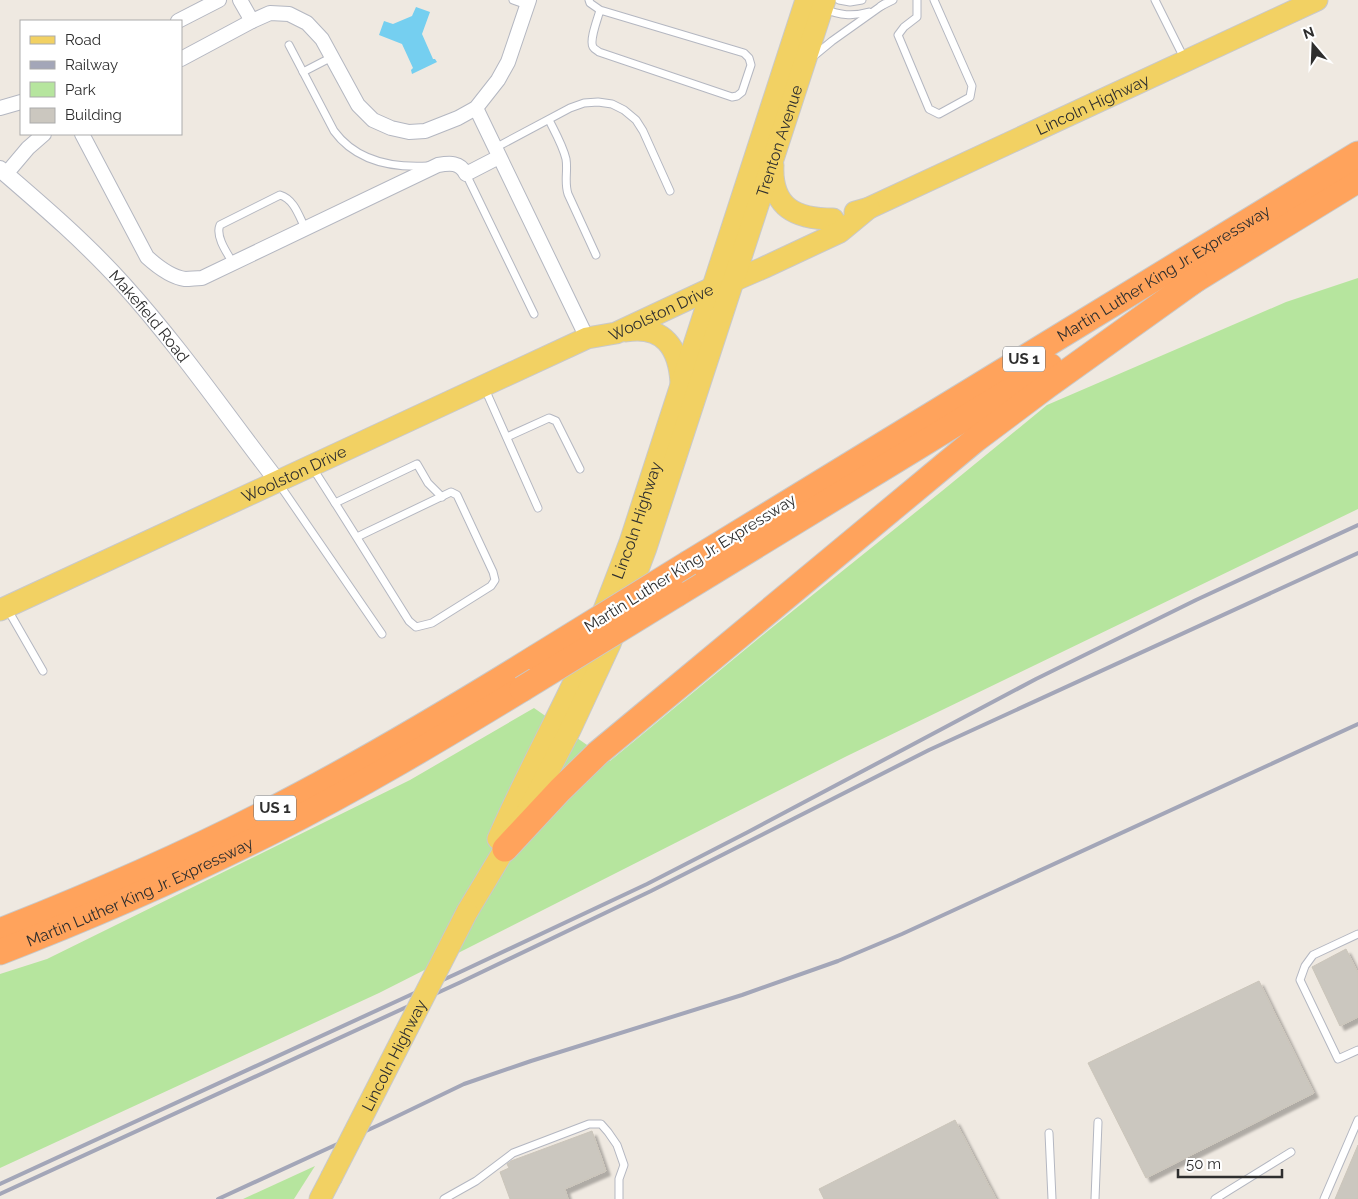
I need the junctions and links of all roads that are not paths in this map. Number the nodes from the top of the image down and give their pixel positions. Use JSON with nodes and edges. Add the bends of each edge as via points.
{"nodes":[{"id":1,"x":219,"y":0,"type":"edge"},
{"id":2,"x":240,"y":0,"type":"edge"},
{"id":3,"x":513,"y":0,"type":"edge"},
{"id":4,"x":589,"y":0,"type":"edge"},
{"id":5,"x":862,"y":0,"type":"edge"},
{"id":6,"x":893,"y":0,"type":"edge"},
{"id":7,"x":917,"y":0,"type":"edge"},
{"id":8,"x":934,"y":0,"type":"edge"},
{"id":9,"x":1155,"y":0,"type":"edge"},
{"id":10,"x":1317,"y":0,"type":"edge"},
{"id":11,"x":528,"y":3,"type":"edge"},
{"id":12,"x":822,"y":3,"type":"edge"},
{"id":13,"x":884,"y":4,"type":"junction"},
{"id":14,"x":600,"y":10,"type":"junction"},
{"id":15,"x":180,"y":20,"type":"edge"},
{"id":16,"x":252,"y":21,"type":"junction"},
{"id":17,"x":289,"y":45,"type":"dead end"},
{"id":18,"x":332,"y":57,"type":"junction"},
{"id":19,"x":182,"y":58,"type":"edge"},
{"id":20,"x":1185,"y":62,"type":"junction"},
{"id":21,"x":303,"y":72,"type":"junction"},
{"id":22,"x":800,"y":76,"type":"junction"},
{"id":23,"x":20,"y":102,"type":"edge"},
{"id":24,"x":0,"y":108,"type":"edge"},
{"id":25,"x":476,"y":108,"type":"junction"},
{"id":26,"x":549,"y":120,"type":"junction"},
{"id":27,"x":42,"y":135,"type":"edge"},
{"id":28,"x":83,"y":135,"type":"edge"},
{"id":29,"x":497,"y":152,"type":"junction"},
{"id":30,"x":1358,"y":154,"type":"edge"},
{"id":31,"x":774,"y":157,"type":"junction"},
{"id":32,"x":438,"y":165,"type":"junction"},
{"id":33,"x":3,"y":172,"type":"edge"},
{"id":34,"x":466,"y":174,"type":"junction"},
{"id":35,"x":1358,"y":180,"type":"edge"},
{"id":36,"x":670,"y":191,"type":"dead end"},
{"id":37,"x":869,"y":208,"type":"junction"},
{"id":38,"x":834,"y":219,"type":"junction"},
{"id":39,"x":305,"y":228,"type":"junction"},
{"id":40,"x":596,"y":255,"type":"dead end"},
{"id":41,"x":232,"y":263,"type":"junction"},
{"id":42,"x":726,"y":275,"type":"junction"},
{"id":43,"x":1195,"y":280,"type":"junction"},
{"id":44,"x":534,"y":314,"type":"dead end"},
{"id":45,"x":616,"y":333,"type":"junction"},
{"id":46,"x":587,"y":338,"type":"junction"},
{"id":47,"x":681,"y":385,"type":"junction"},
{"id":48,"x":484,"y":386,"type":"junction"},
{"id":49,"x":507,"y":437,"type":"junction"},
{"id":50,"x":312,"y":466,"type":"junction"},
{"id":51,"x":580,"y":469,"type":"dead end"},
{"id":52,"x":278,"y":482,"type":"junction"},
{"id":53,"x":442,"y":497,"type":"junction"},
{"id":54,"x":335,"y":503,"type":"junction"},
{"id":55,"x":538,"y":508,"type":"dead end"},
{"id":56,"x":357,"y":537,"type":"junction"},
{"id":57,"x":3,"y":609,"type":"edge"},
{"id":58,"x":382,"y":634,"type":"dead end"},
{"id":59,"x":43,"y":671,"type":"dead end"},
{"id":60,"x":505,"y":849,"type":"junction"},
{"id":61,"x":467,"y":912,"type":"junction"},
{"id":62,"x":0,"y":931,"type":"edge"},
{"id":63,"x":1358,"y":934,"type":"edge"},
{"id":64,"x":0,"y":952,"type":"edge"},
{"id":65,"x":1358,"y":1050,"type":"edge"},
{"id":66,"x":1358,"y":1120,"type":"edge"},
{"id":67,"x":1098,"y":1122,"type":"dead end"},
{"id":68,"x":1048,"y":1133,"type":"dead end"},
{"id":69,"x":1291,"y":1152,"type":"dead end"},
{"id":70,"x":320,"y":1199,"type":"edge"},
{"id":71,"x":444,"y":1199,"type":"edge"},
{"id":72,"x":619,"y":1199,"type":"edge"},
{"id":73,"x":1052,"y":1199,"type":"edge"},
{"id":74,"x":1095,"y":1199,"type":"edge"},
{"id":75,"x":1215,"y":1199,"type":"edge"},
{"id":76,"x":1324,"y":1199,"type":"edge"}],
"edges":[{"from":1,"to":15,"type":"street"},
{"from":2,"to":16,"type":"street"},
{"from":3,"to":11,"type":"lane"},
{"from":4,"to":14,"type":"lane"},
{"from":5,"to":12,"type":"lane"},
{"from":6,"to":13,"type":"lane"},
{"from":7,"to":8,"type":"lane","via":[[917,18],[898,35],[929,109],[939,114],[970,97],[972,86]]},
{"from":9,"to":20,"type":"lane"},
{"from":10,"to":20,"type":"main road","name":"Lincoln Highway"},
{"from":11,"to":25,"type":"street","via":[[508,62]]},
{"from":12,"to":13,"type":"lane","via":[[841,15],[850,16],[869,12]]},
{"from":12,"to":22,"type":"main road","name":"Trenton Avenue"},
{"from":12,"to":42,"type":"main road"},
{"from":13,"to":22,"type":"lane","via":[[820,49]]},
{"from":14,"to":14,"type":"lane","via":[[592,38],[593,48],[599,52],[732,97],[742,92],[751,64],[744,53]]},
{"from":16,"to":18,"type":"street","via":[[270,13],[289,14],[307,23],[322,39]]},
{"from":16,"to":19,"type":"street"},
{"from":17,"to":21,"type":"lane"},
{"from":18,"to":21,"type":"lane"},
{"from":18,"to":25,"type":"street","via":[[358,105],[373,120],[391,128],[425,131]]},
{"from":20,"to":37,"type":"main road","name":"Lincoln Highway"},
{"from":21,"to":32,"type":"lane","via":[[334,131],[352,149],[384,163]]},
{"from":22,"to":31,"type":"main road","name":"Trenton Avenue"},
{"from":23,"to":24,"type":"street"},
{"from":25,"to":29,"type":"street"},
{"from":26,"to":29,"type":"lane"},
{"from":26,"to":36,"type":"lane","via":[[584,103],[612,104],[624,110],[643,131]]},
{"from":26,"to":40,"type":"lane","via":[[565,156],[568,194]]},
{"from":27,"to":33,"type":"street"},
{"from":28,"to":41,"type":"street","via":[[148,257],[157,266],[186,279],[202,278]]},
{"from":29,"to":34,"type":"street"},
{"from":29,"to":46,"type":"street"},
{"from":30,"to":62,"type":"highway","name":"Martin Luther King Jr. Expressway","number":"US 1","bridge":true,"via":[[407,736],[264,814],[90,895]]},
{"from":31,"to":38,"type":"main road","via":[[774,184],[784,204],[804,217]]},
{"from":31,"to":42,"type":"main road","name":"Trenton Avenue"},
{"from":32,"to":34,"type":"street","via":[[458,164]]},
{"from":32,"to":39,"type":"street"},
{"from":33,"to":52,"type":"street","name":"Makefield Road","via":[[54,215],[123,284]]},
{"from":34,"to":44,"type":"lane"},
{"from":35,"to":43,"type":"highway","name":"Martin Luther King Jr. Expressway","number":"US 1"},
{"from":37,"to":38,"type":"main road","name":"Lincoln Highway"},
{"from":37,"to":42,"type":"main road","name":"Lincoln Highway","via":[[840,232]]},
{"from":38,"to":42,"type":"main road","name":"Lincoln Highway"},
{"from":39,"to":41,"type":"street"},
{"from":39,"to":41,"type":"lane","via":[[291,200],[280,195],[220,225],[219,235]]},
{"from":42,"to":45,"type":"main road","name":"Woolston Drive"},
{"from":42,"to":46,"type":"main road","name":"Woolston Drive","via":[[610,320]]},
{"from":42,"to":47,"type":"main road","name":"Lincoln Highway"},
{"from":42,"to":60,"type":"main road","name":"Lincoln Highway","via":[[646,548],[610,644],[566,738]]},
{"from":43,"to":60,"type":"highway","via":[[967,447],[598,753]]},
{"from":43,"to":64,"type":"highway","name":"Martin Luther King Jr. Expressway","number":"US 1","bridge":true,"via":[[1025,380],[434,743],[344,794],[273,832],[106,910]]},
{"from":45,"to":46,"type":"main road","name":"Woolston Drive"},
{"from":45,"to":47,"type":"main road","via":[[645,330],[665,340],[677,359]]},
{"from":46,"to":48,"type":"main road","name":"Woolston Drive"},
{"from":47,"to":61,"type":"main road","name":"Lincoln Highway","via":[[630,542],[593,638],[515,799]]},
{"from":48,"to":49,"type":"lane"},
{"from":48,"to":50,"type":"main road","name":"Woolston Drive"},
{"from":49,"to":51,"type":"lane","via":[[550,418],[556,421]]},
{"from":49,"to":55,"type":"lane"},
{"from":50,"to":52,"type":"main road","name":"Woolston Drive"},
{"from":50,"to":54,"type":"lane"},
{"from":52,"to":57,"type":"main road","name":"Woolston Drive"},
{"from":52,"to":58,"type":"lane"},
{"from":53,"to":54,"type":"lane","via":[[416,464]]},
{"from":53,"to":56,"type":"lane"},
{"from":53,"to":56,"type":"lane","via":[[451,492],[457,494],[494,580],[491,586],[432,623],[416,627],[409,622]]},
{"from":54,"to":56,"type":"lane"},
{"from":57,"to":59,"type":"lane"},
{"from":60,"to":61,"type":"main road","name":"Lincoln Highway"},
{"from":61,"to":70,"type":"main road","name":"Lincoln Highway","bridge":true},
{"from":63,"to":65,"type":"lane","via":[[1313,955],[1300,980],[1338,1059]]},
{"from":66,"to":76,"type":"lane"},
{"from":67,"to":74,"type":"lane"},
{"from":68,"to":73,"type":"lane"},
{"from":69,"to":75,"type":"lane"},
{"from":71,"to":72,"type":"lane","via":[[476,1181],[513,1153],[589,1124],[601,1124],[617,1145],[624,1165],[619,1179]]}]}
